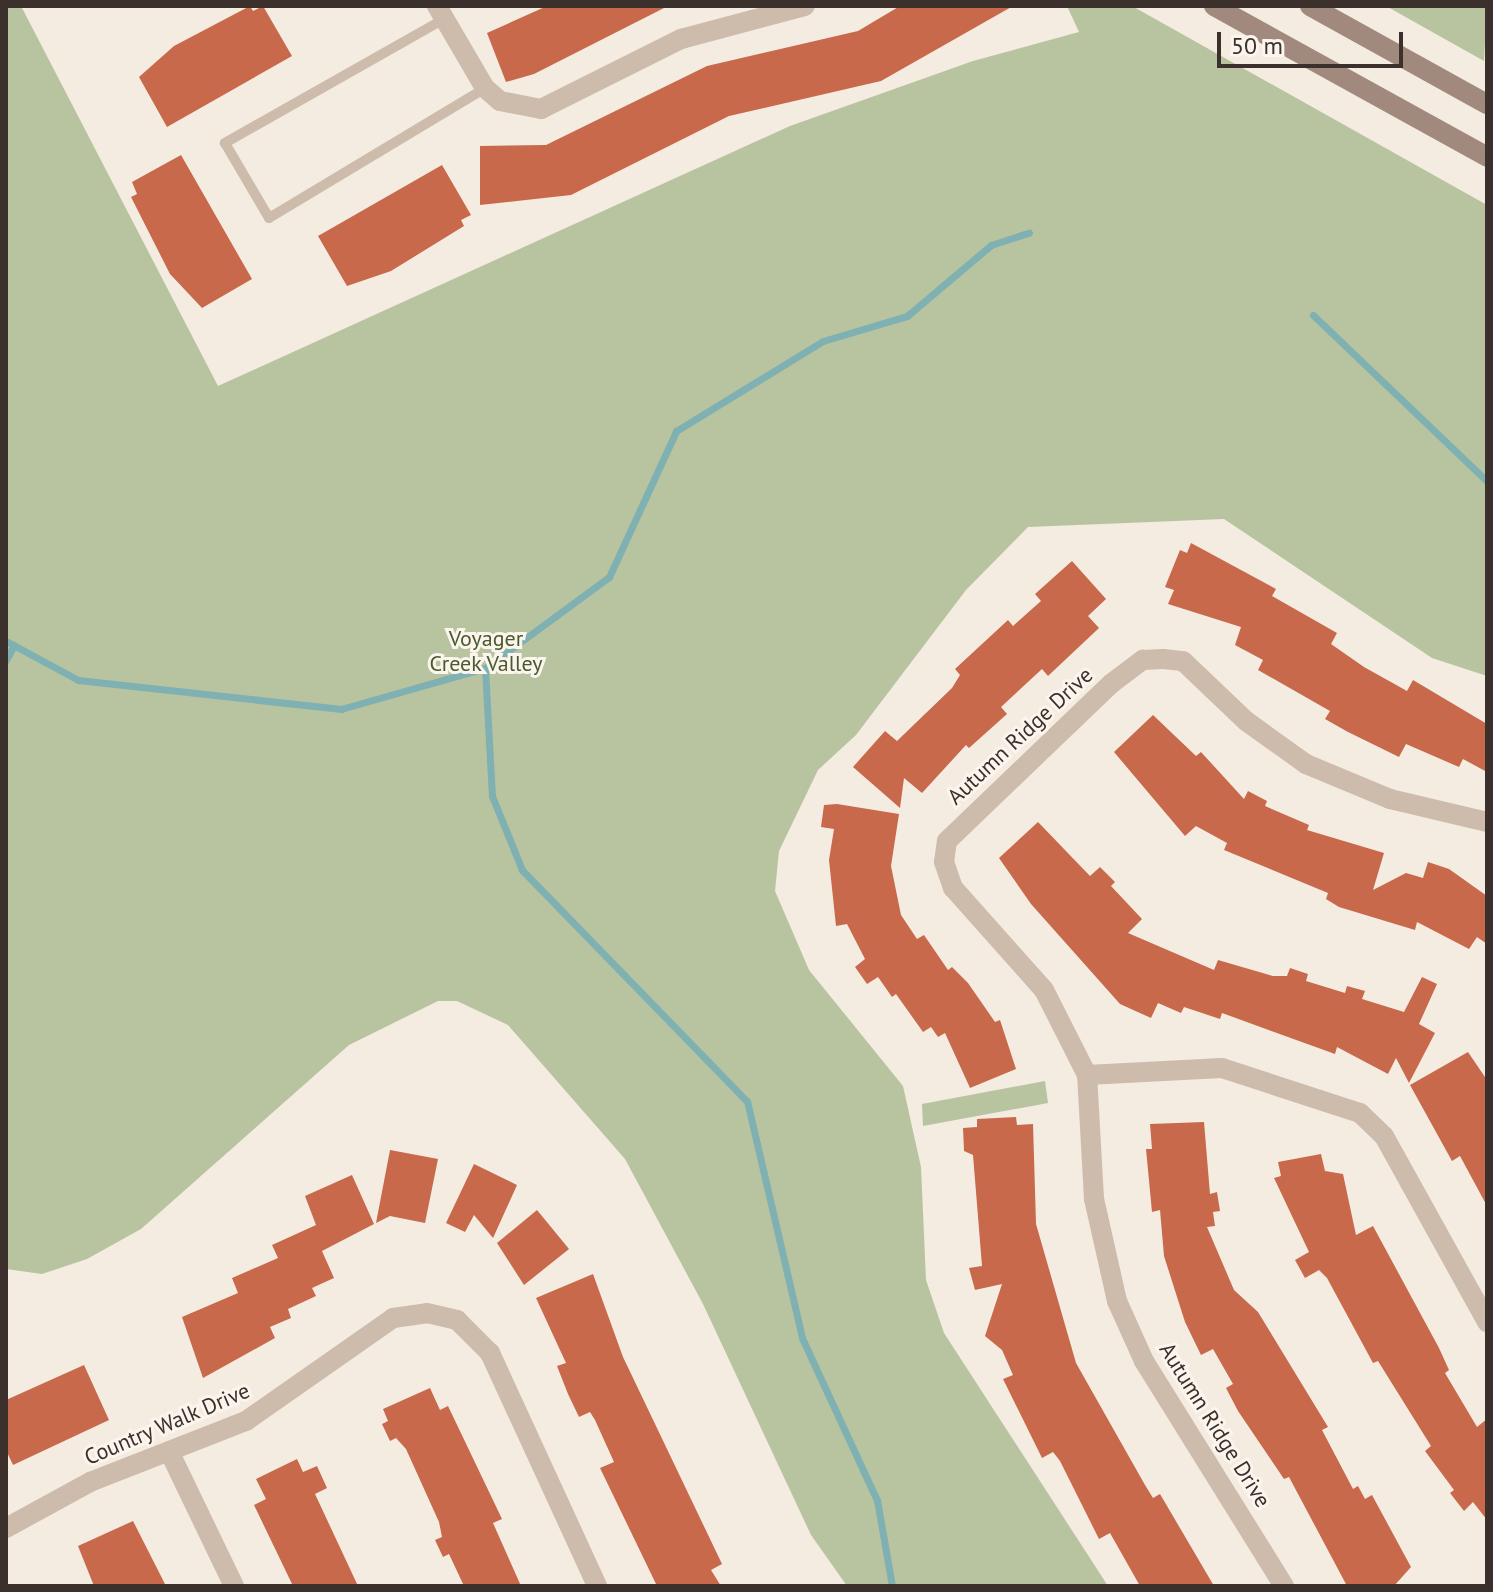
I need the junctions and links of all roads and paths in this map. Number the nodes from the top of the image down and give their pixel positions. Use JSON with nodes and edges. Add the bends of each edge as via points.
{"nodes":[{"id":1,"x":1214,"y":6,"type":"edge"},
{"id":2,"x":1310,"y":6,"type":"edge"},
{"id":3,"x":793,"y":7,"type":"edge"},
{"id":4,"x":441,"y":12,"type":"edge"},
{"id":5,"x":485,"y":88,"type":"junction"},
{"id":6,"x":1487,"y":104,"type":"edge"},
{"id":7,"x":1487,"y":157,"type":"edge"},
{"id":8,"x":1487,"y":822,"type":"edge"},
{"id":9,"x":1087,"y":1075,"type":"junction"},
{"id":10,"x":1487,"y":1322,"type":"edge"},
{"id":11,"x":169,"y":1451,"type":"junction"},
{"id":12,"x":6,"y":1528,"type":"edge"},
{"id":13,"x":234,"y":1586,"type":"edge"},
{"id":14,"x":597,"y":1586,"type":"edge"},
{"id":15,"x":1284,"y":1586,"type":"edge"}],
"edges":[{"from":1,"to":7,"type":"main road"},
{"from":2,"to":6,"type":"main road"},
{"from":3,"to":5,"type":"street","via":[[681,39],[541,109],[500,101]]},
{"from":4,"to":5,"type":"street"},
{"from":4,"to":5,"type":"lane","via":[[225,143],[261,206],[269,218]]},
{"from":8,"to":9,"type":"street","name":"Autumn Ridge Drive","via":[[1343,782],[1281,748],[1183,661],[1143,660],[963,822],[945,852],[953,888],[1044,990]]},
{"from":9,"to":10,"type":"street","via":[[1222,1068],[1360,1113],[1384,1136]]},
{"from":9,"to":15,"type":"street","name":"Autumn Ridge Drive","via":[[1094,1199],[1117,1301],[1144,1361]]},
{"from":11,"to":12,"type":"street","name":"Country Walk Drive","via":[[79,1487]]},
{"from":11,"to":13,"type":"street"},
{"from":11,"to":14,"type":"street","name":"Country Walk Drive","via":[[246,1421],[393,1318],[427,1313],[457,1320],[490,1353]]}]}
